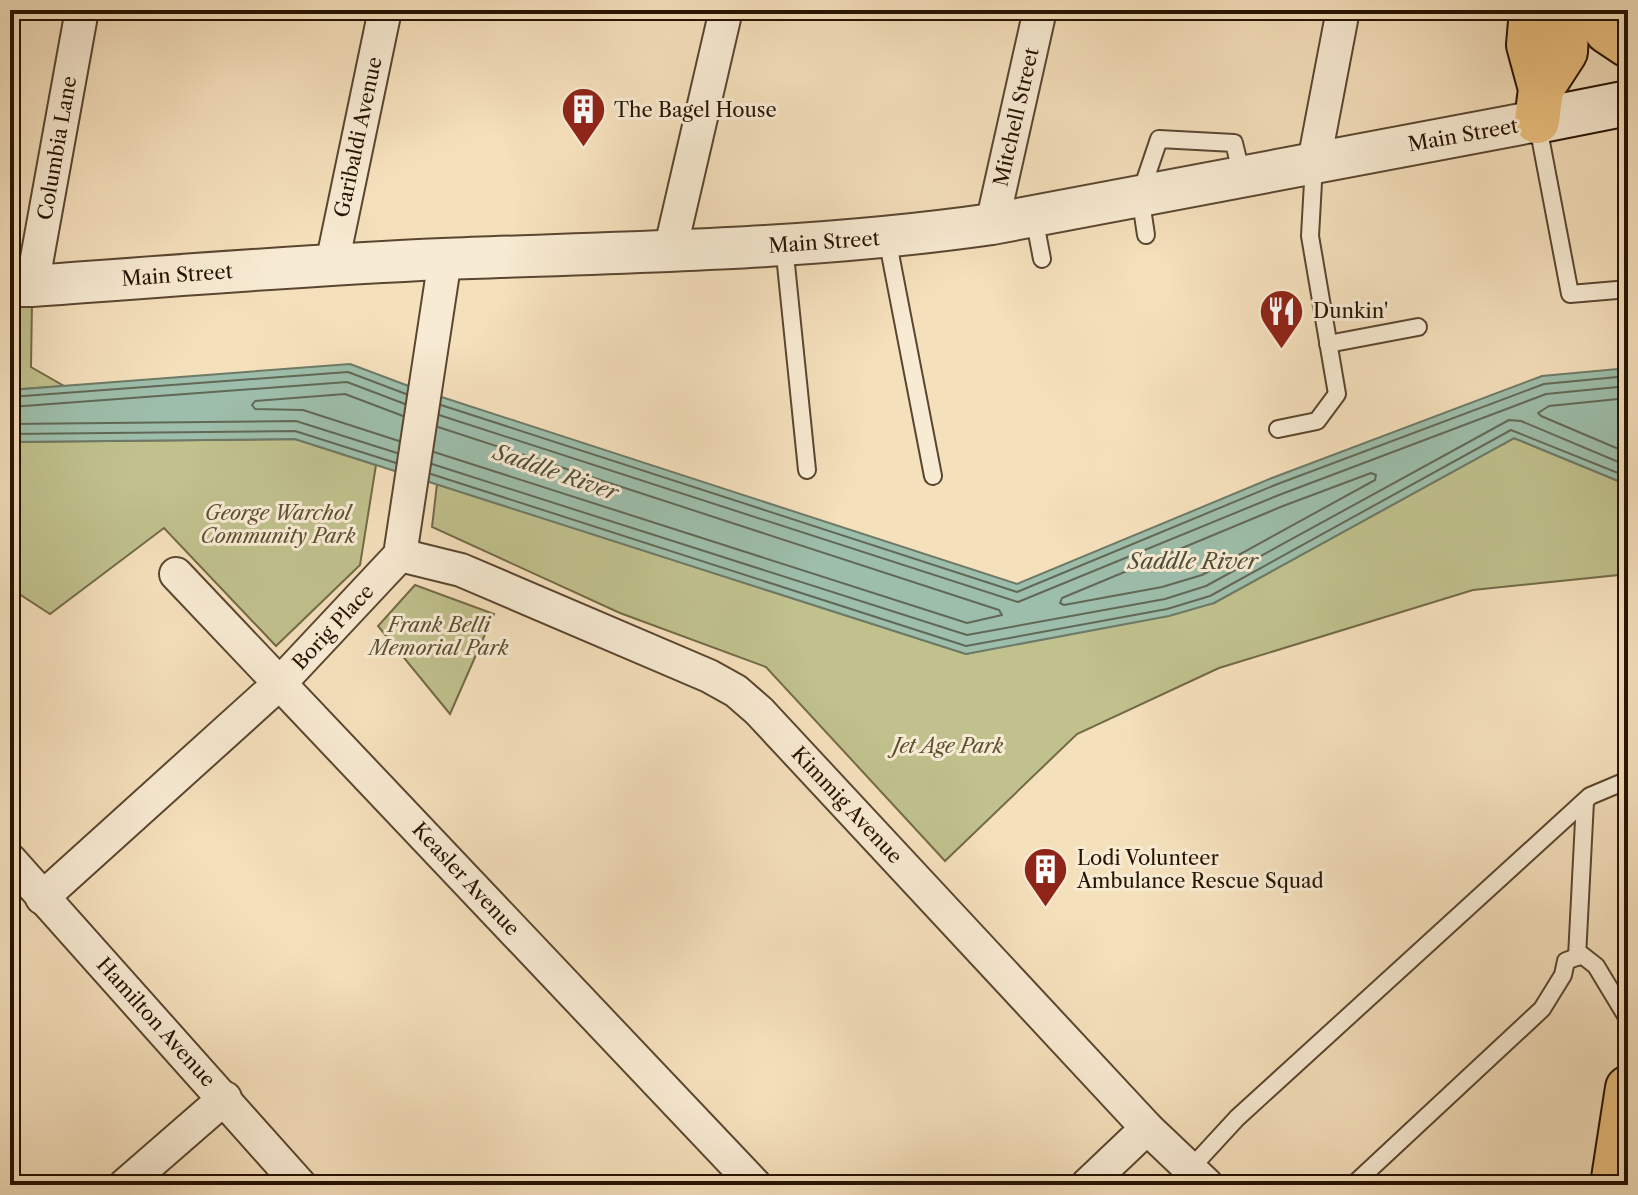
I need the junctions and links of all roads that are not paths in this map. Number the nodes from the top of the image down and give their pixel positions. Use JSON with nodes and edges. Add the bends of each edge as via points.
{"nodes":[{"id":1,"x":82,"y":10,"type":"edge"},
{"id":2,"x":385,"y":10,"type":"edge"},
{"id":3,"x":726,"y":10,"type":"edge"},
{"id":4,"x":1343,"y":10,"type":"edge"},
{"id":5,"x":1532,"y":10,"type":"edge"},
{"id":6,"x":1567,"y":10,"type":"edge"},
{"id":7,"x":1594,"y":10,"type":"edge"},
{"id":8,"x":1045,"y":19,"type":"edge"},
{"id":9,"x":1628,"y":45,"type":"edge"},
{"id":10,"x":1628,"y":103,"type":"edge"},
{"id":11,"x":1539,"y":105,"type":"junction"},
{"id":12,"x":1238,"y":160,"type":"junction"},
{"id":13,"x":1314,"y":162,"type":"junction"},
{"id":14,"x":1140,"y":195,"type":"junction"},
{"id":15,"x":1033,"y":216,"type":"junction"},
{"id":16,"x":992,"y":224,"type":"junction"},
{"id":17,"x":1146,"y":235,"type":"dead end"},
{"id":18,"x":886,"y":237,"type":"junction"},
{"id":19,"x":784,"y":245,"type":"junction"},
{"id":20,"x":670,"y":251,"type":"junction"},
{"id":21,"x":445,"y":259,"type":"junction"},
{"id":22,"x":1042,"y":259,"type":"dead end"},
{"id":23,"x":332,"y":264,"type":"junction"},
{"id":24,"x":21,"y":286,"type":"edge"},
{"id":25,"x":1617,"y":290,"type":"dead end"},
{"id":26,"x":1418,"y":327,"type":"dead end"},
{"id":27,"x":1328,"y":344,"type":"junction"},
{"id":28,"x":1278,"y":429,"type":"dead end"},
{"id":29,"x":807,"y":470,"type":"dead end"},
{"id":30,"x":933,"y":476,"type":"dead end"},
{"id":31,"x":400,"y":555,"type":"junction"},
{"id":32,"x":176,"y":574,"type":"dead end"},
{"id":33,"x":280,"y":683,"type":"junction"},
{"id":34,"x":1628,"y":780,"type":"edge"},
{"id":35,"x":1585,"y":801,"type":"junction"},
{"id":36,"x":10,"y":860,"type":"edge"},
{"id":37,"x":42,"y":898,"type":"junction"},
{"id":38,"x":1577,"y":957,"type":"junction"},
{"id":39,"x":1628,"y":1019,"type":"edge"},
{"id":40,"x":1628,"y":1088,"type":"edge"},
{"id":41,"x":225,"y":1098,"type":"junction"},
{"id":42,"x":1147,"y":1128,"type":"junction"},
{"id":43,"x":1198,"y":1177,"type":"edge"},
{"id":44,"x":125,"y":1185,"type":"edge"},
{"id":45,"x":300,"y":1185,"type":"edge"},
{"id":46,"x":755,"y":1185,"type":"edge"},
{"id":47,"x":1087,"y":1185,"type":"edge"},
{"id":48,"x":1353,"y":1185,"type":"edge"},
{"id":49,"x":1613,"y":1185,"type":"edge"}],
"edges":[{"from":1,"to":24,"type":"street","name":"Columbia Lane"},
{"from":2,"to":23,"type":"street","name":"Garibaldi Avenue"},
{"from":3,"to":20,"type":"street"},
{"from":4,"to":13,"type":"street"},
{"from":5,"to":11,"type":"highway","via":[[1529,45]]},
{"from":6,"to":11,"type":"highway","via":[[1565,52]]},
{"from":7,"to":9,"type":"highway","via":[[1607,31]]},
{"from":8,"to":16,"type":"street","name":"Mitchell Street"},
{"from":10,"to":11,"type":"main road","name":"Main Street"},
{"from":11,"to":13,"type":"street","name":"Main Street"},
{"from":11,"to":25,"type":"lane","via":[[1570,294]]},
{"from":12,"to":13,"type":"street","name":"Main Street"},
{"from":12,"to":14,"type":"street","name":"Main Street"},
{"from":12,"to":14,"type":"lane","via":[[1159,139]]},
{"from":13,"to":27,"type":"lane","via":[[1310,236]]},
{"from":14,"to":15,"type":"street","name":"Main Street"},
{"from":14,"to":17,"type":"lane"},
{"from":15,"to":16,"type":"street","name":"Main Street"},
{"from":15,"to":22,"type":"lane"},
{"from":16,"to":18,"type":"street","name":"Main Street"},
{"from":18,"to":19,"type":"street","name":"Main Street"},
{"from":18,"to":30,"type":"lane"},
{"from":19,"to":20,"type":"street","name":"Main Street"},
{"from":19,"to":29,"type":"lane"},
{"from":20,"to":21,"type":"street","name":"Main Street"},
{"from":21,"to":23,"type":"street","name":"Main Street"},
{"from":21,"to":31,"type":"street"},
{"from":23,"to":24,"type":"street","name":"Main Street"},
{"from":26,"to":27,"type":"lane"},
{"from":27,"to":28,"type":"lane","via":[[1337,394],[1317,421]]},
{"from":31,"to":33,"type":"street","name":"Borig Place"},
{"from":31,"to":42,"type":"street","name":"Kimmig Avenue","via":[[461,570],[736,691]]},
{"from":32,"to":33,"type":"street","name":"Keasler Avenue"},
{"from":33,"to":37,"type":"street","name":"Borig Place"},
{"from":33,"to":46,"type":"street","name":"Keasler Avenue"},
{"from":34,"to":35,"type":"lane","via":[[1600,789]]},
{"from":35,"to":38,"type":"lane"},
{"from":35,"to":43,"type":"lane","via":[[1237,1118]]},
{"from":36,"to":37,"type":"street","name":"Hamilton Avenue"},
{"from":37,"to":41,"type":"street","name":"Hamilton Avenue"},
{"from":38,"to":39,"type":"lane","via":[[1596,966]]},
{"from":38,"to":48,"type":"lane","via":[[1566,961],[1542,1009]]},
{"from":40,"to":49,"type":"highway"},
{"from":41,"to":44,"type":"street"},
{"from":41,"to":45,"type":"street","name":"Hamilton Avenue"},
{"from":42,"to":43,"type":"street","name":"Kimmig Avenue"},
{"from":42,"to":47,"type":"street"}]}
